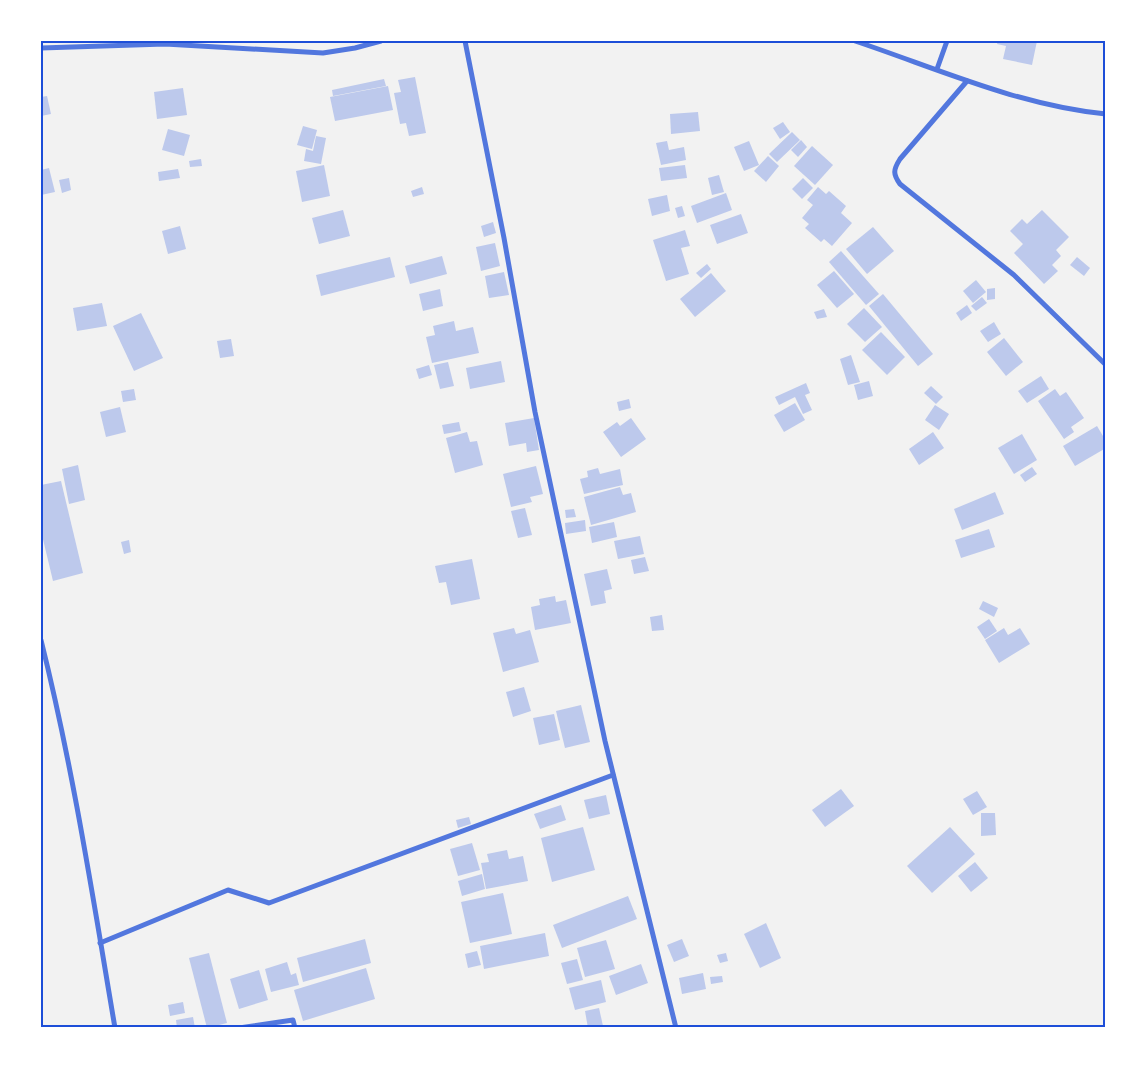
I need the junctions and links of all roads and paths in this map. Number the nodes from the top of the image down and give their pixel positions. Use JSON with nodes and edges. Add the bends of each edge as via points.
{"nodes":[{"id":1,"x":381,"y":41,"type":"edge"},
{"id":2,"x":465,"y":41,"type":"edge"},
{"id":3,"x":855,"y":41,"type":"edge"},
{"id":4,"x":946,"y":41,"type":"edge"},
{"id":5,"x":41,"y":48,"type":"edge"},
{"id":6,"x":937,"y":69,"type":"junction"},
{"id":7,"x":967,"y":81,"type":"junction"},
{"id":8,"x":1106,"y":114,"type":"edge"},
{"id":9,"x":1106,"y":365,"type":"edge"},
{"id":10,"x":41,"y":640,"type":"edge"},
{"id":11,"x":613,"y":775,"type":"junction"},
{"id":12,"x":100,"y":943,"type":"junction"},
{"id":13,"x":115,"y":1028,"type":"edge"},
{"id":14,"x":239,"y":1028,"type":"edge"},
{"id":15,"x":295,"y":1028,"type":"edge"},
{"id":16,"x":676,"y":1028,"type":"edge"}],
"edges":[{"from":1,"to":5,"type":"street","via":[[323,53],[165,44]]},
{"from":2,"to":11,"type":"street","via":[[535,412]]},
{"from":3,"to":6,"type":"street"},
{"from":4,"to":6,"type":"street"},
{"from":6,"to":7,"type":"street"},
{"from":7,"to":8,"type":"street","via":[[1020,97]]},
{"from":7,"to":9,"type":"street","via":[[900,159],[894,169],[894,177],[1014,274]]},
{"from":10,"to":12,"type":"street","via":[[74,786]]},
{"from":11,"to":12,"type":"street","via":[[270,902],[228,890]]},
{"from":11,"to":16,"type":"street"},
{"from":12,"to":13,"type":"street"},
{"from":14,"to":15,"type":"street","via":[[293,1020]]}]}
